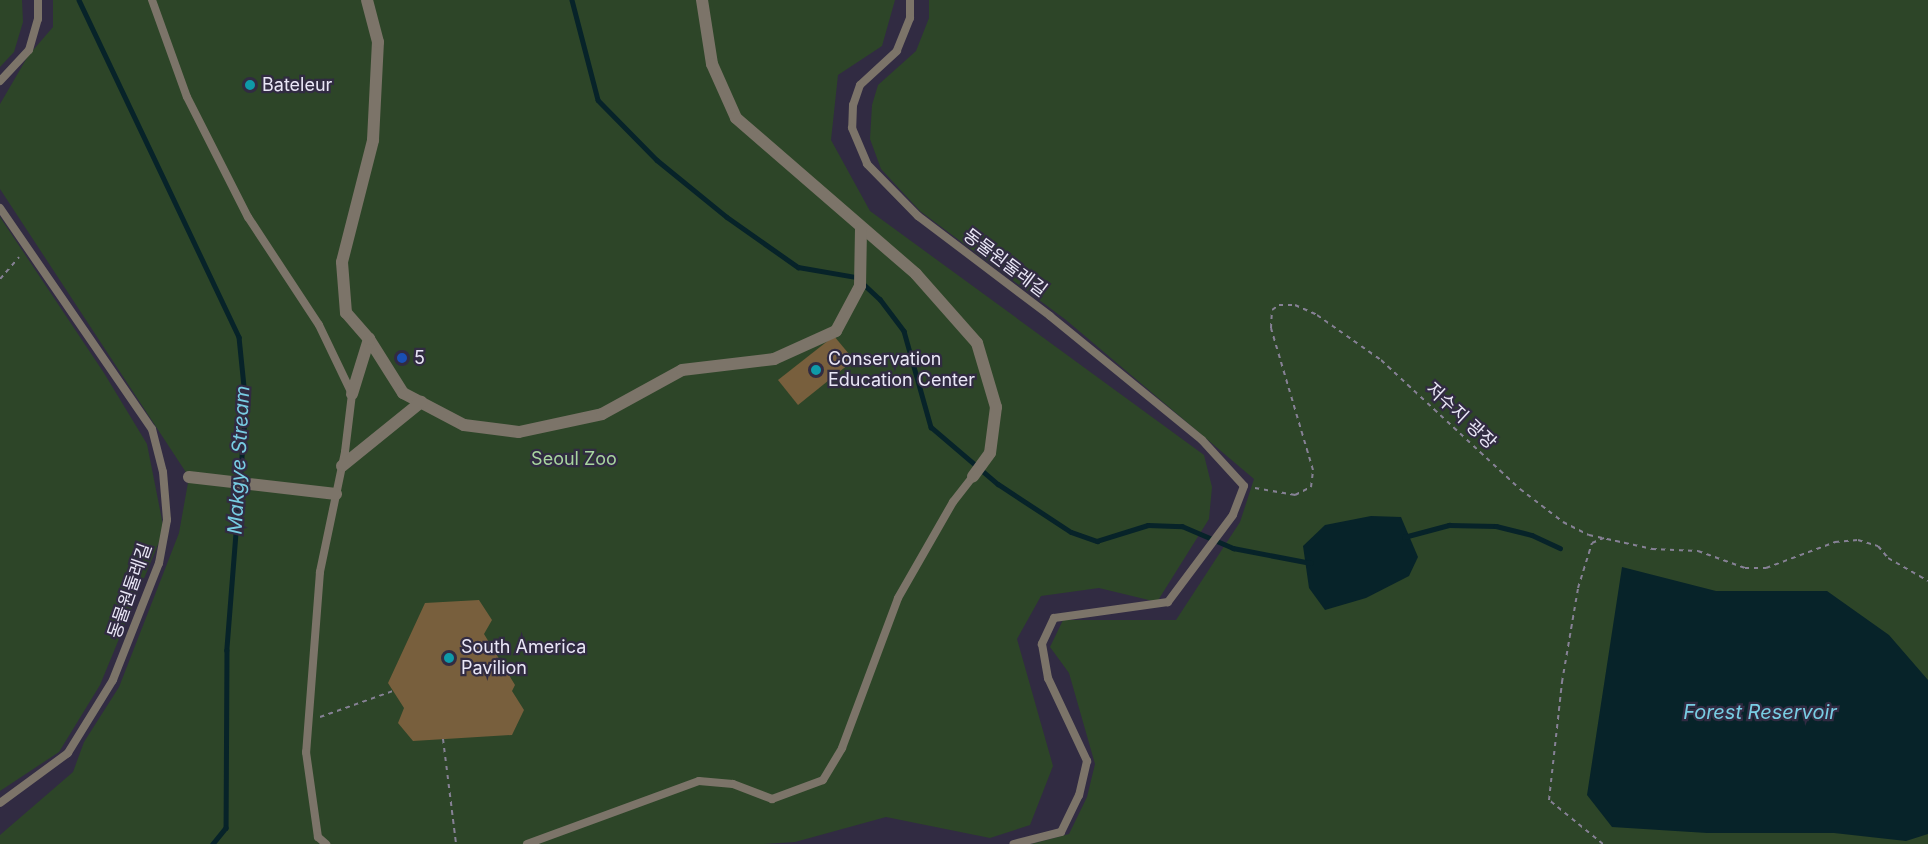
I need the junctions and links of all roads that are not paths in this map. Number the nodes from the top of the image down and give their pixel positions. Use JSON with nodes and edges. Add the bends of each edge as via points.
{"nodes":[{"id":1,"x":38,"y":0,"type":"edge"},
{"id":2,"x":152,"y":0,"type":"edge"},
{"id":3,"x":367,"y":0,"type":"edge"},
{"id":4,"x":702,"y":0,"type":"edge"},
{"id":5,"x":910,"y":0,"type":"edge"},
{"id":6,"x":0,"y":81,"type":"edge"},
{"id":7,"x":0,"y":208,"type":"edge"},
{"id":8,"x":861,"y":228,"type":"junction"},
{"id":9,"x":369,"y":339,"type":"junction"},
{"id":10,"x":352,"y":394,"type":"junction"},
{"id":11,"x":421,"y":402,"type":"junction"},
{"id":12,"x":342,"y":466,"type":"junction"},
{"id":13,"x":973,"y":476,"type":"joint"},
{"id":14,"x":189,"y":477,"type":"dead end"},
{"id":15,"x":336,"y":494,"type":"junction"},
{"id":16,"x":0,"y":803,"type":"edge"},
{"id":17,"x":326,"y":844,"type":"edge"},
{"id":18,"x":527,"y":844,"type":"edge"},
{"id":19,"x":1014,"y":844,"type":"edge"}],
"edges":[{"from":1,"to":6,"type":"lane","via":[[38,19],[29,50]]},
{"from":2,"to":10,"type":"lane","via":[[187,97],[248,217],[319,326]]},
{"from":3,"to":9,"type":"street","via":[[378,42],[373,140],[342,262],[346,313]]},
{"from":4,"to":8,"type":"street","via":[[712,63],[736,118]]},
{"from":5,"to":19,"type":"lane","name":"동물원둘레길","via":[[910,18],[897,51],[860,85],[853,105],[852,128],[867,164],[918,216],[1050,316],[1202,440],[1244,486],[1233,515],[1168,602],[1054,618],[1042,644],[1048,678],[1087,761],[1079,795],[1061,832]]},
{"from":7,"to":16,"type":"lane","name":"동물원둘레길","via":[[152,429],[164,472],[167,520],[159,563],[113,680],[68,753]]},
{"from":8,"to":11,"type":"street","via":[[860,286],[836,331],[774,359],[682,370],[602,414],[519,432],[464,425]]},
{"from":8,"to":13,"type":"street","via":[[916,274],[977,343],[996,407],[990,453]]},
{"from":9,"to":10,"type":"street"},
{"from":9,"to":11,"type":"street","via":[[403,393]]},
{"from":10,"to":12,"type":"lane"},
{"from":11,"to":12,"type":"street"},
{"from":12,"to":15,"type":"lane"},
{"from":13,"to":18,"type":"lane","via":[[953,502],[898,598],[842,748],[823,780],[772,799],[733,784],[699,781]]},
{"from":14,"to":15,"type":"street"},
{"from":15,"to":17,"type":"lane","via":[[320,572],[308,722],[307,763],[318,837]]}]}
